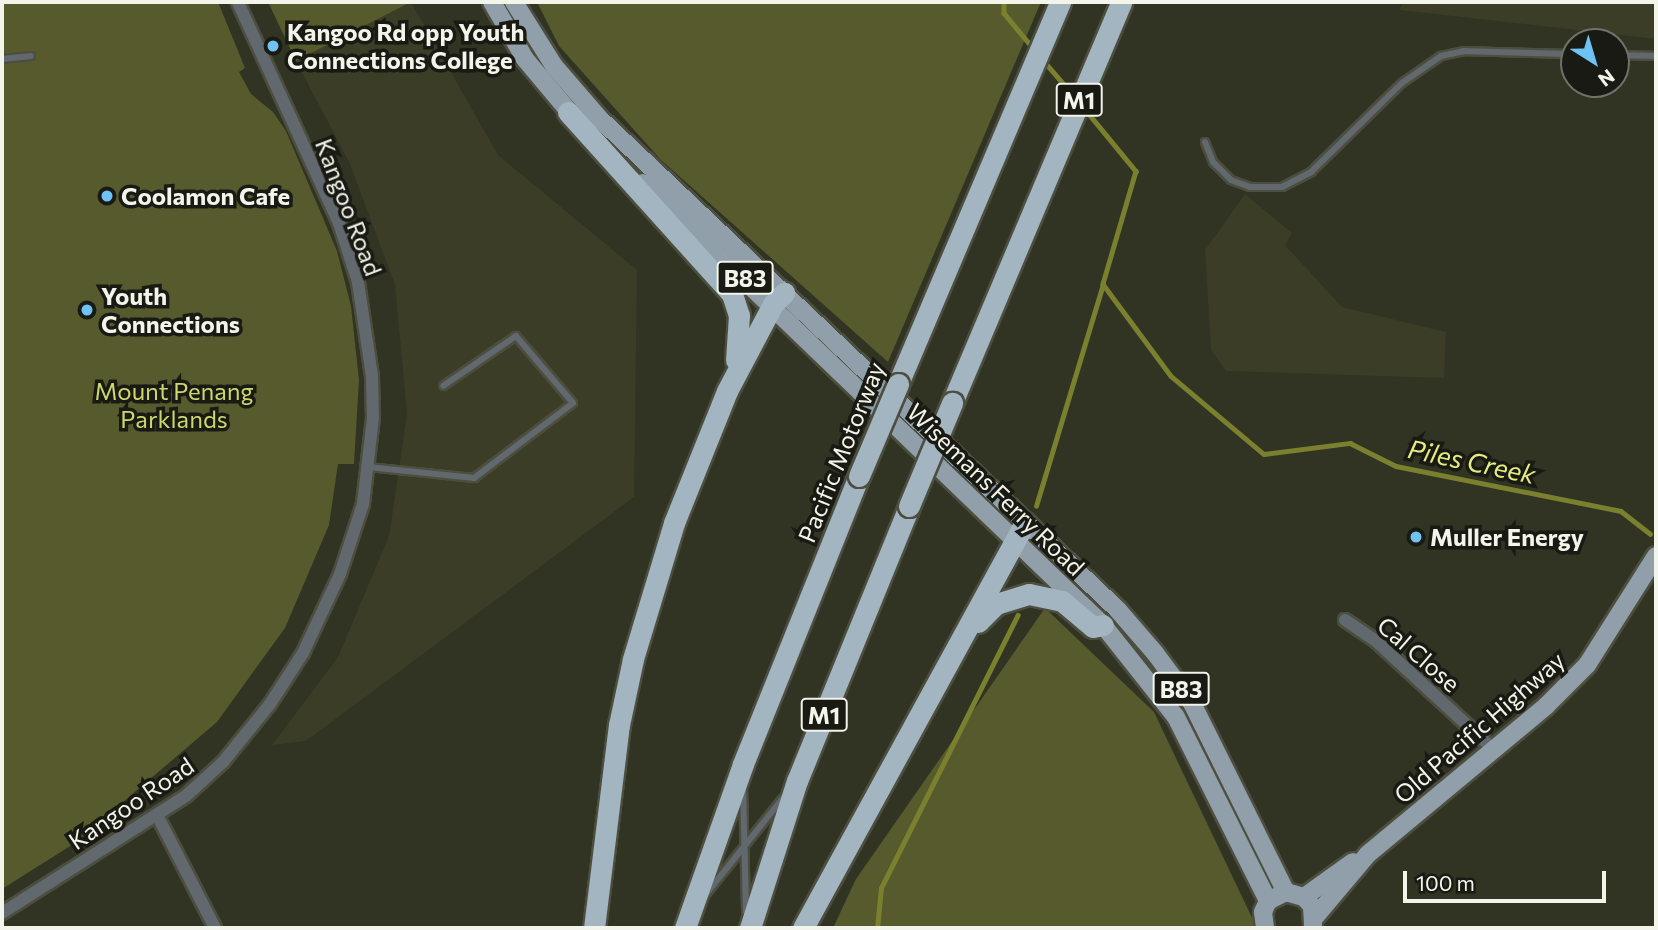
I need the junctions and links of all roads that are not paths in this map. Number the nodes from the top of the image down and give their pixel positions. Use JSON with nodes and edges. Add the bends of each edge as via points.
{"nodes":[{"id":1,"x":238,"y":2,"type":"edge"},
{"id":2,"x":492,"y":2,"type":"edge"},
{"id":3,"x":514,"y":2,"type":"edge"},
{"id":4,"x":1060,"y":2,"type":"edge"},
{"id":5,"x":1121,"y":2,"type":"edge"},
{"id":6,"x":1560,"y":54,"type":"edge"},
{"id":7,"x":31,"y":55,"type":"dead end"},
{"id":8,"x":1630,"y":56,"type":"edge"},
{"id":9,"x":1656,"y":57,"type":"edge"},
{"id":10,"x":2,"y":58,"type":"edge"},
{"id":11,"x":568,"y":112,"type":"junction"},
{"id":12,"x":1205,"y":142,"type":"dead end"},
{"id":13,"x":778,"y":299,"type":"junction"},
{"id":14,"x":443,"y":386,"type":"dead end"},
{"id":15,"x":727,"y":391,"type":"junction"},
{"id":16,"x":368,"y":467,"type":"junction"},
{"id":17,"x":1025,"y":523,"type":"junction"},
{"id":18,"x":1013,"y":543,"type":"junction"},
{"id":19,"x":1653,"y":561,"type":"edge"},
{"id":20,"x":1345,"y":620,"type":"dead end"},
{"id":21,"x":1103,"y":625,"type":"junction"},
{"id":22,"x":950,"y":660,"type":"junction"},
{"id":23,"x":1494,"y":750,"type":"junction"},
{"id":24,"x":743,"y":764,"type":"junction"},
{"id":25,"x":797,"y":780,"type":"junction"},
{"id":26,"x":157,"y":815,"type":"junction"},
{"id":27,"x":745,"y":846,"type":"junction"},
{"id":28,"x":1368,"y":854,"type":"junction"},
{"id":29,"x":1286,"y":892,"type":"junction"},
{"id":30,"x":1304,"y":897,"type":"junction"},
{"id":31,"x":1268,"y":901,"type":"junction"},
{"id":32,"x":2,"y":913,"type":"edge"},
{"id":33,"x":687,"y":921,"type":"edge"},
{"id":34,"x":1314,"y":923,"type":"edge"},
{"id":35,"x":215,"y":928,"type":"edge"},
{"id":36,"x":594,"y":928,"type":"edge"},
{"id":37,"x":748,"y":928,"type":"edge"},
{"id":38,"x":803,"y":928,"type":"edge"},
{"id":39,"x":1265,"y":928,"type":"edge"}],
"edges":[{"from":1,"to":16,"type":"street","name":"Kangoo Road","via":[[339,223],[358,282],[372,376]]},
{"from":2,"to":11,"type":"main road","name":"Wisemans Ferry Road","number":"B83","via":[[525,59]]},
{"from":3,"to":13,"type":"main road","name":"Wisemans Ferry Road","number":"B83","via":[[554,66],[599,118]]},
{"from":4,"to":24,"type":"highway","name":"Pacific Motorway","number":"M1","bridge":true,"via":[[859,476]]},
{"from":5,"to":25,"type":"highway","number":"M1","bridge":true},
{"from":6,"to":12,"type":"lane","via":[[1464,51],[1441,56],[1402,83],[1311,172],[1282,187],[1250,187],[1231,180],[1213,162]]},
{"from":7,"to":10,"type":"lane"},
{"from":8,"to":9,"type":"lane"},
{"from":11,"to":13,"type":"main road","name":"Wisemans Ferry Road","number":"B83"},
{"from":11,"to":15,"type":"highway","via":[[732,294],[740,340]]},
{"from":13,"to":15,"type":"highway"},
{"from":13,"to":17,"type":"main road","name":"Wisemans Ferry Road","number":"B83"},
{"from":13,"to":18,"type":"main road","name":"Wisemans Ferry Road","number":"B83"},
{"from":14,"to":16,"type":"lane","via":[[516,336],[573,403],[474,478]]},
{"from":15,"to":36,"type":"highway","via":[[674,523],[633,659],[619,725]]},
{"from":16,"to":26,"type":"street","name":"Kangoo Road","via":[[363,504],[341,574],[303,653],[270,704],[223,762]]},
{"from":17,"to":18,"type":"highway"},
{"from":17,"to":29,"type":"main road","name":"Wisemans Ferry Road","number":"B83","via":[[1117,609],[1192,703]]},
{"from":18,"to":21,"type":"main road","name":"Wisemans Ferry Road","number":"B83"},
{"from":18,"to":22,"type":"highway"},
{"from":19,"to":23,"type":"main road","name":"Old Pacific Highway","via":[[1587,665]]},
{"from":20,"to":23,"type":"street","name":"Cal Close","via":[[1376,640]]},
{"from":21,"to":22,"type":"highway","via":[[1093,626],[1052,597],[1012,597],[983,614],[956,659]]},
{"from":21,"to":31,"type":"main road","name":"Wisemans Ferry Road","number":"B83","via":[[1176,717]]},
{"from":22,"to":38,"type":"highway"},
{"from":23,"to":28,"type":"main road","name":"Old Pacific Highway"},
{"from":24,"to":27,"type":"lane"},
{"from":24,"to":33,"type":"highway","name":"Pacific Motorway","number":"M1"},
{"from":25,"to":27,"type":"lane"},
{"from":25,"to":37,"type":"highway","number":"M1"},
{"from":26,"to":32,"type":"street","name":"Kangoo Road"},
{"from":26,"to":35,"type":"street"},
{"from":27,"to":33,"type":"lane"},
{"from":27,"to":37,"type":"lane"},
{"from":28,"to":30,"type":"main road","name":"Old Pacific Highway"},
{"from":28,"to":34,"type":"main road","name":"Old Pacific Highway"},
{"from":29,"to":30,"type":"main road"},
{"from":29,"to":31,"type":"main road"},
{"from":30,"to":34,"type":"main road"},
{"from":31,"to":39,"type":"main road","via":[[1263,912]]}]}
